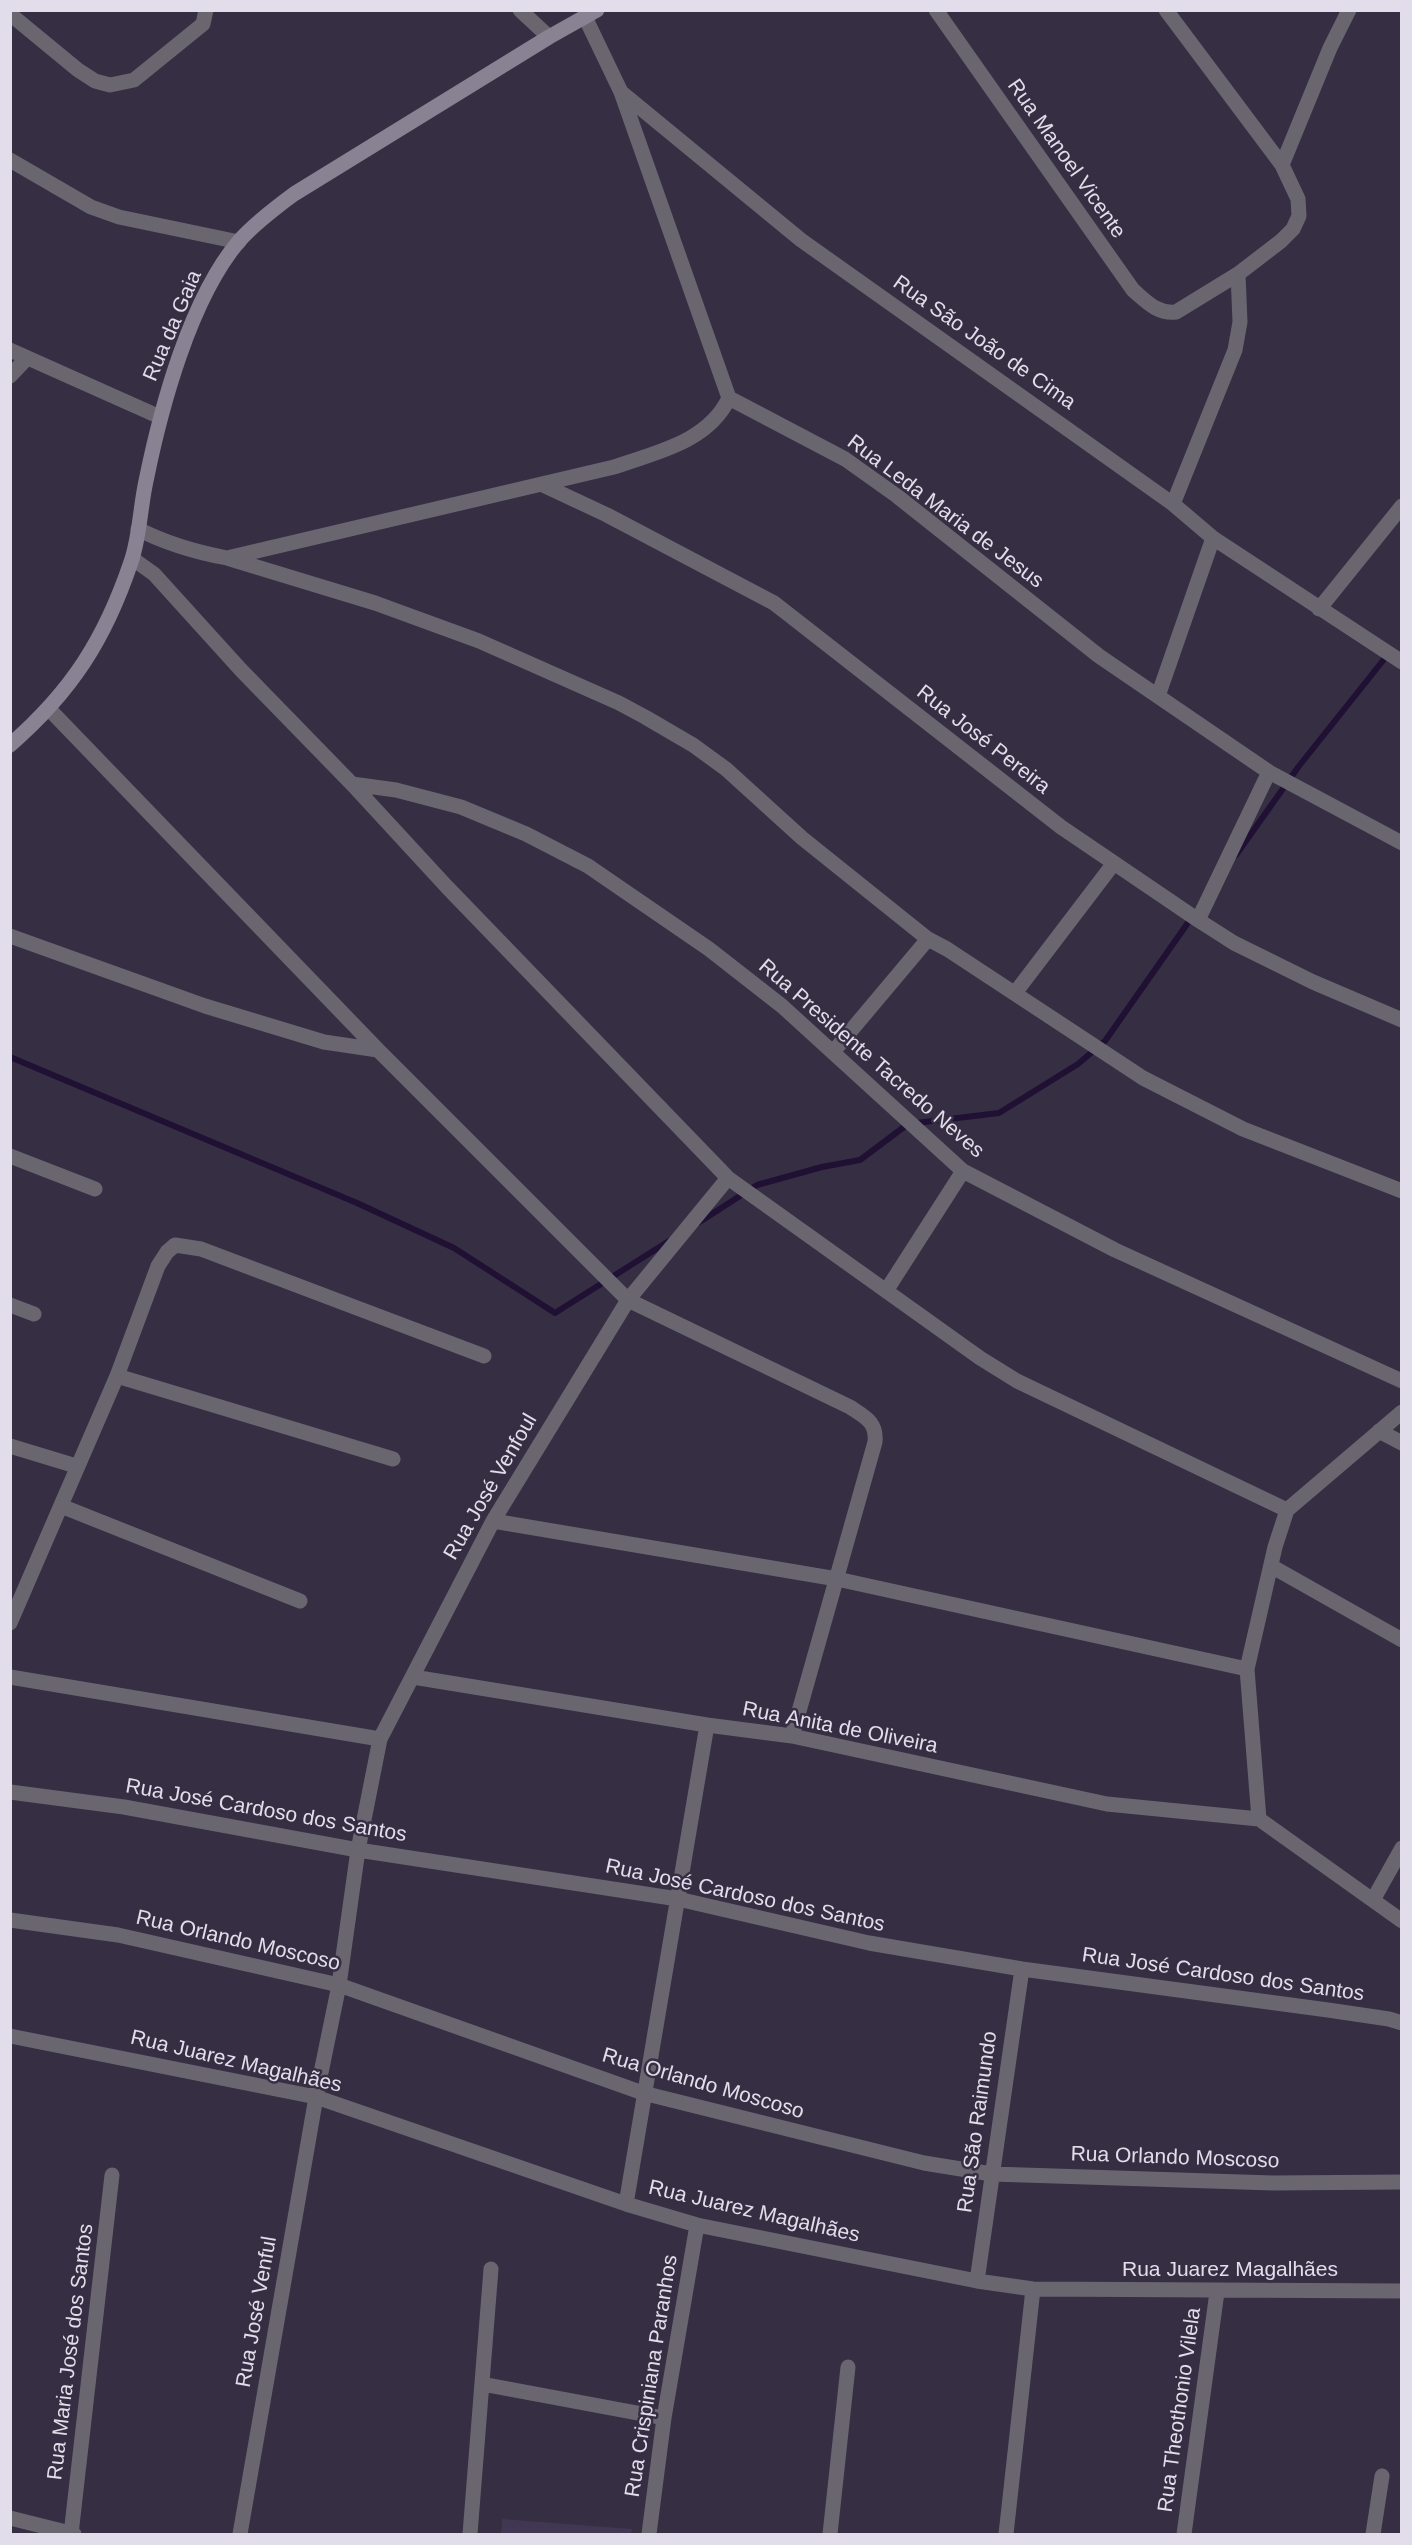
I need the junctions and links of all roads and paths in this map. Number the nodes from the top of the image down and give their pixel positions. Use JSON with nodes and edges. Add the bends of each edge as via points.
{"nodes":[{"id":1,"x":206,"y":10,"type":"edge"},
{"id":2,"x":520,"y":10,"type":"edge"},
{"id":3,"x":936,"y":10,"type":"edge"},
{"id":4,"x":1166,"y":10,"type":"edge"},
{"id":5,"x":1349,"y":10,"type":"edge"},
{"id":6,"x":10,"y":14,"type":"edge"},
{"id":7,"x":591,"y":14,"type":"edge"},
{"id":8,"x":549,"y":37,"type":"junction"},
{"id":9,"x":621,"y":92,"type":"junction"},
{"id":10,"x":10,"y":160,"type":"edge"},
{"id":11,"x":1282,"y":165,"type":"junction"},
{"id":12,"x":239,"y":242,"type":"junction"},
{"id":13,"x":1238,"y":274,"type":"junction"},
{"id":14,"x":10,"y":350,"type":"edge"},
{"id":15,"x":27,"y":358,"type":"junction"},
{"id":16,"x":10,"y":376,"type":"edge"},
{"id":17,"x":729,"y":398,"type":"junction"},
{"id":18,"x":160,"y":417,"type":"junction"},
{"id":19,"x":543,"y":485,"type":"junction"},
{"id":20,"x":1173,"y":504,"type":"junction"},
{"id":21,"x":1401,"y":506,"type":"edge"},
{"id":22,"x":138,"y":529,"type":"junction"},
{"id":23,"x":1213,"y":538,"type":"junction"},
{"id":24,"x":227,"y":558,"type":"junction"},
{"id":25,"x":132,"y":559,"type":"junction"},
{"id":26,"x":1319,"y":609,"type":"junction"},
{"id":27,"x":1401,"y":662,"type":"edge"},
{"id":28,"x":1158,"y":696,"type":"junction"},
{"id":29,"x":50,"y":709,"type":"junction"},
{"id":30,"x":10,"y":745,"type":"edge"},
{"id":31,"x":1269,"y":772,"type":"junction"},
{"id":32,"x":352,"y":784,"type":"junction"},
{"id":33,"x":1401,"y":843,"type":"edge"},
{"id":34,"x":1114,"y":863,"type":"junction"},
{"id":35,"x":1198,"y":920,"type":"junction"},
{"id":36,"x":10,"y":936,"type":"edge"},
{"id":37,"x":928,"y":939,"type":"junction"},
{"id":38,"x":1015,"y":993,"type":"junction"},
{"id":39,"x":1401,"y":1020,"type":"edge"},
{"id":40,"x":378,"y":1050,"type":"junction"},
{"id":41,"x":833,"y":1052,"type":"junction"},
{"id":42,"x":10,"y":1156,"type":"edge"},
{"id":43,"x":963,"y":1171,"type":"junction"},
{"id":44,"x":728,"y":1178,"type":"junction"},
{"id":45,"x":95,"y":1189,"type":"dead end"},
{"id":46,"x":1401,"y":1191,"type":"edge"},
{"id":47,"x":886,"y":1291,"type":"junction"},
{"id":48,"x":628,"y":1300,"type":"junction"},
{"id":49,"x":10,"y":1305,"type":"edge"},
{"id":50,"x":34,"y":1314,"type":"dead end"},
{"id":51,"x":484,"y":1356,"type":"dead end"},
{"id":52,"x":117,"y":1376,"type":"junction"},
{"id":53,"x":1401,"y":1381,"type":"edge"},
{"id":54,"x":1401,"y":1412,"type":"edge"},
{"id":55,"x":1379,"y":1431,"type":"junction"},
{"id":56,"x":1401,"y":1443,"type":"edge"},
{"id":57,"x":10,"y":1446,"type":"edge"},
{"id":58,"x":393,"y":1459,"type":"dead end"},
{"id":59,"x":76,"y":1466,"type":"junction"},
{"id":60,"x":61,"y":1506,"type":"junction"},
{"id":61,"x":1287,"y":1510,"type":"junction"},
{"id":62,"x":493,"y":1521,"type":"junction"},
{"id":63,"x":1271,"y":1566,"type":"junction"},
{"id":64,"x":837,"y":1579,"type":"junction"},
{"id":65,"x":300,"y":1601,"type":"dead end"},
{"id":66,"x":10,"y":1623,"type":"edge"},
{"id":67,"x":1401,"y":1640,"type":"edge"},
{"id":68,"x":1247,"y":1670,"type":"junction"},
{"id":69,"x":10,"y":1677,"type":"edge"},
{"id":70,"x":413,"y":1677,"type":"junction"},
{"id":71,"x":707,"y":1725,"type":"junction"},
{"id":72,"x":792,"y":1736,"type":"junction"},
{"id":73,"x":380,"y":1739,"type":"junction"},
{"id":74,"x":10,"y":1792,"type":"edge"},
{"id":75,"x":1259,"y":1819,"type":"junction"},
{"id":76,"x":1401,"y":1848,"type":"edge"},
{"id":77,"x":358,"y":1850,"type":"junction"},
{"id":78,"x":678,"y":1899,"type":"junction"},
{"id":79,"x":1373,"y":1900,"type":"junction"},
{"id":80,"x":10,"y":1920,"type":"edge"},
{"id":81,"x":1401,"y":1921,"type":"edge"},
{"id":82,"x":1022,"y":1969,"type":"junction"},
{"id":83,"x":339,"y":1984,"type":"junction"},
{"id":84,"x":1401,"y":2023,"type":"edge"},
{"id":85,"x":10,"y":2036,"type":"edge"},
{"id":86,"x":643,"y":2094,"type":"junction"},
{"id":87,"x":316,"y":2097,"type":"junction"},
{"id":88,"x":992,"y":2174,"type":"junction"},
{"id":89,"x":112,"y":2175,"type":"dead end"},
{"id":90,"x":1401,"y":2182,"type":"edge"},
{"id":91,"x":626,"y":2204,"type":"junction"},
{"id":92,"x":697,"y":2225,"type":"junction"},
{"id":93,"x":490,"y":2269,"type":"dead end"},
{"id":94,"x":977,"y":2281,"type":"junction"},
{"id":95,"x":1033,"y":2289,"type":"junction"},
{"id":96,"x":1401,"y":2291,"type":"edge"},
{"id":97,"x":1217,"y":2292,"type":"junction"},
{"id":98,"x":848,"y":2367,"type":"dead end"},
{"id":99,"x":482,"y":2384,"type":"junction"},
{"id":100,"x":664,"y":2418,"type":"junction"},
{"id":101,"x":1382,"y":2475,"type":"dead end"},
{"id":102,"x":10,"y":2518,"type":"edge"},
{"id":103,"x":72,"y":2534,"type":"edge"},
{"id":104,"x":240,"y":2535,"type":"edge"},
{"id":105,"x":470,"y":2535,"type":"edge"},
{"id":106,"x":649,"y":2535,"type":"edge"},
{"id":107,"x":830,"y":2535,"type":"edge"},
{"id":108,"x":1006,"y":2535,"type":"edge"},
{"id":109,"x":1184,"y":2535,"type":"edge"},
{"id":110,"x":1373,"y":2535,"type":"edge"}],
"edges":[{"from":1,"to":6,"type":"street","via":[[203,24],[134,80],[110,86],[78,70]]},
{"from":2,"to":8,"type":"street"},
{"from":3,"to":13,"type":"street","name":"Rua Manoel Vicente","via":[[1133,290],[1159,311],[1176,312]]},
{"from":4,"to":11,"type":"street"},
{"from":5,"to":11,"type":"street"},
{"from":7,"to":8,"type":"main road","name":"Rua da Gaia"},
{"from":7,"to":9,"type":"street","name":"Rua São João de Cima"},
{"from":8,"to":12,"type":"main road","name":"Rua da Gaia","via":[[294,194]]},
{"from":9,"to":17,"type":"street"},
{"from":9,"to":20,"type":"street","name":"Rua São João de Cima","via":[[801,240]]},
{"from":10,"to":12,"type":"street","via":[[91,207],[119,217]]},
{"from":11,"to":13,"type":"street","via":[[1298,199],[1299,216],[1293,230],[1281,242]]},
{"from":12,"to":18,"type":"main road","name":"Rua da Gaia","via":[[206,296],[181,353]]},
{"from":13,"to":20,"type":"street","via":[[1240,322],[1235,350]]},
{"from":14,"to":15,"type":"street"},
{"from":15,"to":16,"type":"street"},
{"from":15,"to":18,"type":"street"},
{"from":17,"to":19,"type":"street","via":[[723,412],[709,427],[684,443],[614,467]]},
{"from":17,"to":28,"type":"street","name":"Rua Leda Maria de Jesus","via":[[845,459],[1099,656]]},
{"from":18,"to":22,"type":"main road","name":"Rua da Gaia"},
{"from":19,"to":24,"type":"street"},
{"from":19,"to":34,"type":"street","name":"Rua José Pereira","via":[[774,603],[1061,828]]},
{"from":20,"to":23,"type":"street","name":"Rua São João de Cima"},
{"from":21,"to":26,"type":"street"},
{"from":22,"to":24,"type":"street","via":[[162,541]]},
{"from":22,"to":25,"type":"main road","name":"Rua da Gaia"},
{"from":23,"to":26,"type":"street","name":"Rua São João de Cima"},
{"from":23,"to":28,"type":"street"},
{"from":24,"to":37,"type":"street","via":[[375,603],[479,641],[645,717],[726,769],[802,838]]},
{"from":25,"to":29,"type":"main road","name":"Rua da Gaia","via":[[96,646]]},
{"from":25,"to":32,"type":"street","via":[[154,574]]},
{"from":26,"to":27,"type":"street","name":"Rua São João de Cima"},
{"from":28,"to":31,"type":"street","name":"Rua Leda Maria de Jesus"},
{"from":29,"to":30,"type":"main road","name":"Rua da Gaia"},
{"from":29,"to":40,"type":"street"},
{"from":31,"to":33,"type":"street","name":"Rua Leda Maria de Jesus"},
{"from":31,"to":35,"type":"street"},
{"from":32,"to":41,"type":"street","name":"Rua Presidente Tacredo Neves","via":[[396,790],[461,807],[588,866],[710,949]]},
{"from":32,"to":44,"type":"street"},
{"from":34,"to":35,"type":"street","name":"Rua José Pereira"},
{"from":34,"to":38,"type":"street"},
{"from":35,"to":39,"type":"street","name":"Rua José Pereira","via":[[1234,943],[1313,982]]},
{"from":36,"to":40,"type":"street","via":[[235,1016],[324,1042]]},
{"from":37,"to":38,"type":"street"},
{"from":37,"to":41,"type":"street"},
{"from":38,"to":46,"type":"street","via":[[1143,1078],[1243,1129]]},
{"from":40,"to":48,"type":"street"},
{"from":41,"to":43,"type":"street","name":"Rua Presidente Tacredo Neves"},
{"from":42,"to":45,"type":"street"},
{"from":43,"to":47,"type":"street"},
{"from":43,"to":53,"type":"street","name":"Rua Presidente Tacredo Neves","via":[[1115,1250]]},
{"from":44,"to":47,"type":"street"},
{"from":44,"to":48,"type":"street","name":"Rua José Venfoul"},
{"from":47,"to":61,"type":"street","via":[[1017,1381]]},
{"from":48,"to":62,"type":"street","name":"Rua José Venfoul"},
{"from":48,"to":64,"type":"street","via":[[850,1407],[872,1423],[875,1442]]},
{"from":49,"to":50,"type":"street"},
{"from":51,"to":52,"type":"street","via":[[201,1249],[175,1245],[158,1266]]},
{"from":52,"to":58,"type":"street"},
{"from":52,"to":59,"type":"street"},
{"from":54,"to":55,"type":"street"},
{"from":55,"to":56,"type":"street"},
{"from":55,"to":61,"type":"street"},
{"from":57,"to":59,"type":"street"},
{"from":59,"to":60,"type":"street"},
{"from":60,"to":65,"type":"street"},
{"from":60,"to":66,"type":"street"},
{"from":61,"to":63,"type":"street"},
{"from":62,"to":64,"type":"street"},
{"from":62,"to":70,"type":"street","name":"Rua José Venfoul"},
{"from":63,"to":67,"type":"street"},
{"from":63,"to":68,"type":"street"},
{"from":64,"to":68,"type":"street"},
{"from":64,"to":72,"type":"street"},
{"from":68,"to":75,"type":"street"},
{"from":69,"to":73,"type":"street"},
{"from":70,"to":71,"type":"street","name":"Rua Anita de Oliveira"},
{"from":70,"to":73,"type":"street","name":"Rua José Venfoul"},
{"from":71,"to":72,"type":"street","name":"Rua Anita de Oliveira"},
{"from":71,"to":78,"type":"street"},
{"from":72,"to":75,"type":"street","name":"Rua Anita de Oliveira","via":[[1107,1804]]},
{"from":73,"to":77,"type":"street","name":"Rua José Venfoul"},
{"from":74,"to":77,"type":"street","name":"Rua José Cardoso dos Santos","via":[[124,1807]]},
{"from":75,"to":79,"type":"street"},
{"from":76,"to":79,"type":"street"},
{"from":77,"to":78,"type":"street","name":"Rua José Cardoso dos Santos"},
{"from":77,"to":83,"type":"street","name":"Rua José Venfoul"},
{"from":78,"to":82,"type":"street","name":"Rua José Cardoso dos Santos","via":[[869,1943]]},
{"from":78,"to":86,"type":"street"},
{"from":79,"to":81,"type":"street"},
{"from":80,"to":83,"type":"street","name":"Rua Orlando Moscoso","via":[[129,1937]]},
{"from":82,"to":84,"type":"street","name":"Rua José Cardoso dos Santos"},
{"from":82,"to":88,"type":"street","name":"Rua São Raimundo"},
{"from":83,"to":86,"type":"street","name":"Rua Orlando Moscoso"},
{"from":83,"to":87,"type":"street","name":"Rua José Venful"},
{"from":85,"to":87,"type":"street","name":"Rua Juarez Magalhães"},
{"from":86,"to":88,"type":"street","name":"Rua Orlando Moscoso","via":[[924,2163]]},
{"from":86,"to":91,"type":"street"},
{"from":87,"to":91,"type":"street","name":"Rua Juarez Magalhães"},
{"from":87,"to":104,"type":"street","name":"Rua José Venful"},
{"from":88,"to":90,"type":"street","name":"Rua Orlando Moscoso","via":[[1273,2183]]},
{"from":88,"to":94,"type":"street","name":"Rua São Raimundo"},
{"from":89,"to":103,"type":"street","name":"Rua Maria José dos Santos"},
{"from":91,"to":92,"type":"street","name":"Rua Juarez Magalhães"},
{"from":92,"to":94,"type":"street","name":"Rua Juarez Magalhães"},
{"from":92,"to":100,"type":"street","name":"Rua Crispiniana Paranhos"},
{"from":93,"to":99,"type":"street"},
{"from":94,"to":95,"type":"street","name":"Rua Juarez Magalhães"},
{"from":95,"to":97,"type":"street","name":"Rua Juarez Magalhães"},
{"from":95,"to":108,"type":"street"},
{"from":96,"to":97,"type":"street","name":"Rua Juarez Magalhães"},
{"from":97,"to":109,"type":"street","name":"Rua Theothonio Vilela"},
{"from":98,"to":107,"type":"street"},
{"from":99,"to":100,"type":"street"},
{"from":99,"to":105,"type":"street"},
{"from":100,"to":106,"type":"street","name":"Rua Crispiniana Paranhos"},
{"from":101,"to":110,"type":"street"},
{"from":102,"to":103,"type":"street"}]}
